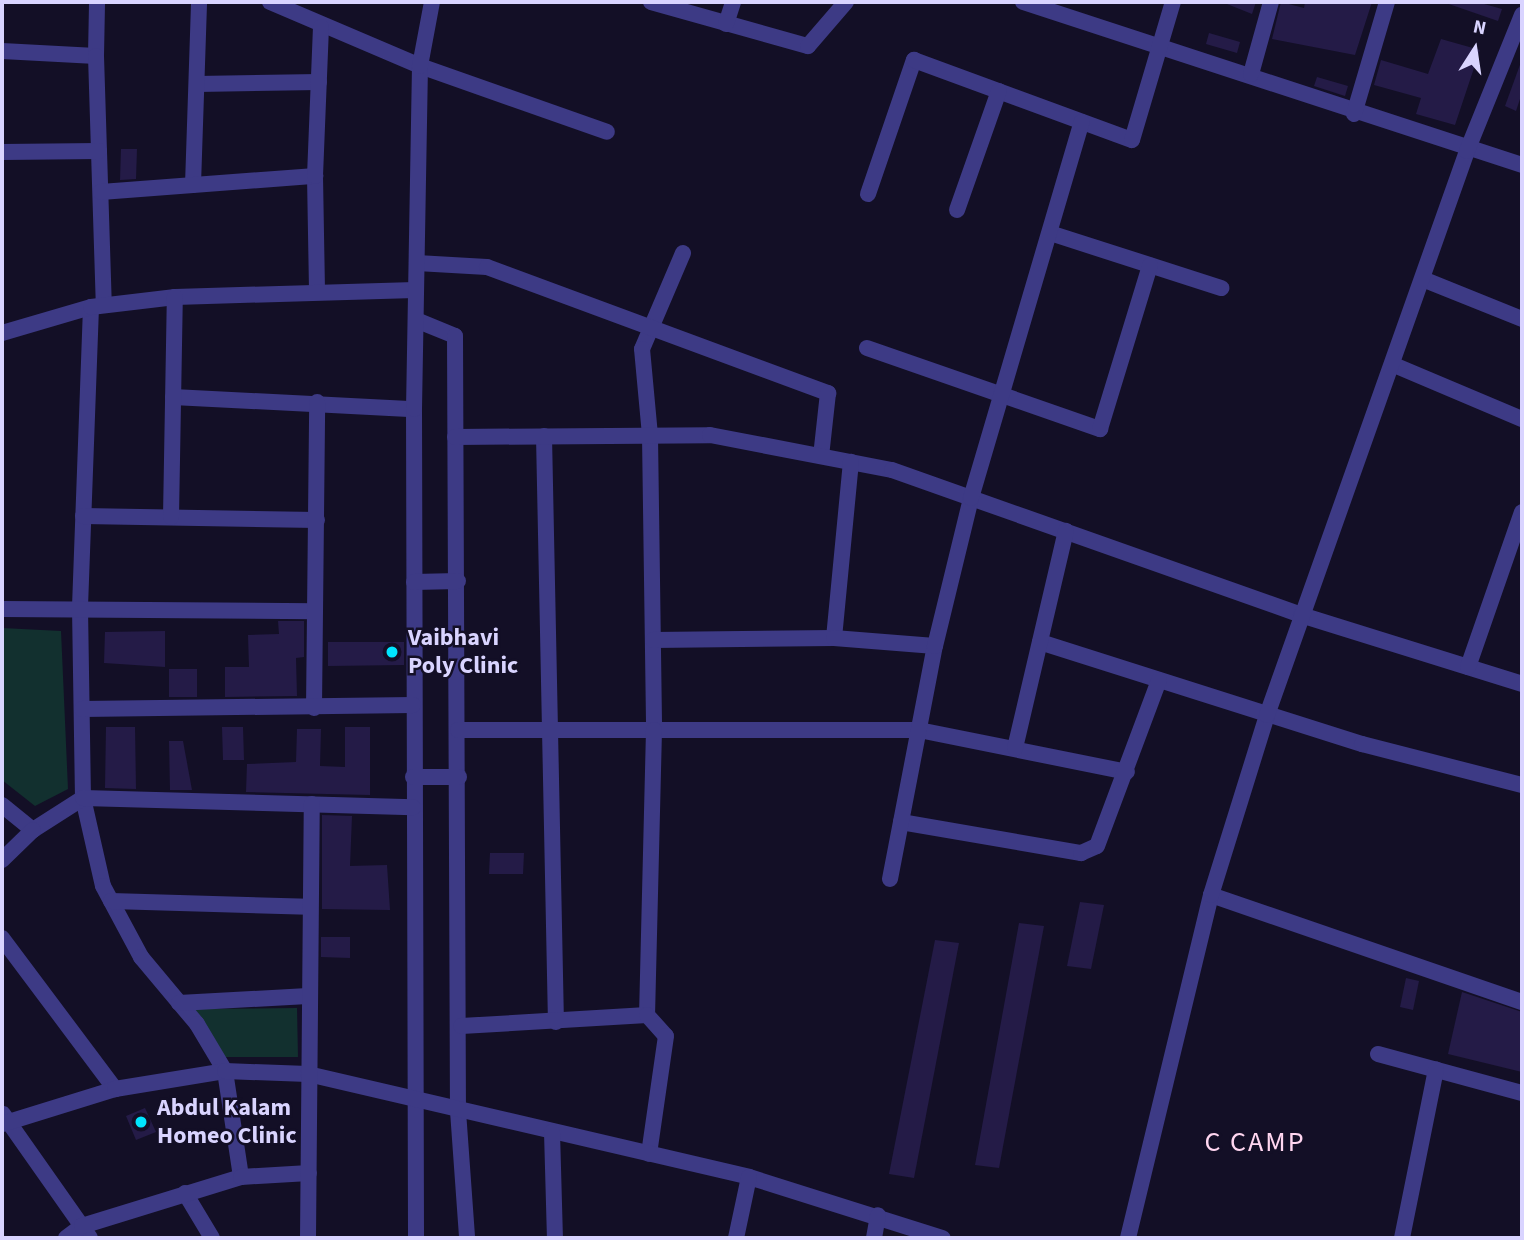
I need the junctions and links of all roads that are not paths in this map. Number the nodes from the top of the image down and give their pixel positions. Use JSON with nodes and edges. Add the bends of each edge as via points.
{"nodes":[{"id":1,"x":97,"y":2,"type":"edge"},
{"id":2,"x":200,"y":2,"type":"edge"},
{"id":3,"x":270,"y":2,"type":"edge"},
{"id":4,"x":432,"y":2,"type":"edge"},
{"id":5,"x":651,"y":2,"type":"edge"},
{"id":6,"x":733,"y":2,"type":"edge"},
{"id":7,"x":846,"y":2,"type":"edge"},
{"id":8,"x":1023,"y":2,"type":"edge"},
{"id":9,"x":1173,"y":2,"type":"edge"},
{"id":10,"x":1271,"y":2,"type":"edge"},
{"id":11,"x":1387,"y":2,"type":"edge"},
{"id":12,"x":1522,"y":15,"type":"edge"},
{"id":13,"x":726,"y":24,"type":"junction"},
{"id":14,"x":321,"y":27,"type":"junction"},
{"id":15,"x":1160,"y":46,"type":"junction"},
{"id":16,"x":2,"y":51,"type":"edge"},
{"id":17,"x":96,"y":56,"type":"junction"},
{"id":18,"x":420,"y":66,"type":"junction"},
{"id":19,"x":1251,"y":74,"type":"junction"},
{"id":20,"x":319,"y":82,"type":"junction"},
{"id":21,"x":197,"y":84,"type":"junction"},
{"id":22,"x":999,"y":91,"type":"junction"},
{"id":23,"x":1354,"y":114,"type":"junction"},
{"id":24,"x":1082,"y":122,"type":"junction"},
{"id":25,"x":607,"y":132,"type":"dead end"},
{"id":26,"x":99,"y":151,"type":"junction"},
{"id":27,"x":1467,"y":151,"type":"junction"},
{"id":28,"x":2,"y":152,"type":"edge"},
{"id":29,"x":1522,"y":165,"type":"edge"},
{"id":30,"x":316,"y":176,"type":"junction"},
{"id":31,"x":193,"y":185,"type":"junction"},
{"id":32,"x":101,"y":192,"type":"junction"},
{"id":33,"x":868,"y":194,"type":"dead end"},
{"id":34,"x":957,"y":210,"type":"dead end"},
{"id":35,"x":1050,"y":233,"type":"junction"},
{"id":36,"x":683,"y":253,"type":"dead end"},
{"id":37,"x":416,"y":264,"type":"junction"},
{"id":38,"x":1150,"y":265,"type":"junction"},
{"id":39,"x":1425,"y":279,"type":"junction"},
{"id":40,"x":1221,"y":288,"type":"dead end"},
{"id":41,"x":317,"y":289,"type":"junction"},
{"id":42,"x":415,"y":290,"type":"junction"},
{"id":43,"x":175,"y":297,"type":"junction"},
{"id":44,"x":98,"y":306,"type":"junction"},
{"id":45,"x":1522,"y":319,"type":"edge"},
{"id":46,"x":416,"y":320,"type":"junction"},
{"id":47,"x":652,"y":326,"type":"junction"},
{"id":48,"x":2,"y":333,"type":"edge"},
{"id":49,"x":867,"y":348,"type":"dead end"},
{"id":50,"x":1394,"y":365,"type":"junction"},
{"id":51,"x":1002,"y":393,"type":"junction"},
{"id":52,"x":173,"y":397,"type":"junction"},
{"id":53,"x":317,"y":402,"type":"junction"},
{"id":54,"x":414,"y":409,"type":"junction"},
{"id":55,"x":1522,"y":419,"type":"edge"},
{"id":56,"x":544,"y":436,"type":"junction"},
{"id":57,"x":650,"y":436,"type":"junction"},
{"id":58,"x":455,"y":437,"type":"junction"},
{"id":59,"x":821,"y":456,"type":"junction"},
{"id":60,"x":851,"y":462,"type":"junction"},
{"id":61,"x":971,"y":498,"type":"junction"},
{"id":62,"x":1522,"y":512,"type":"edge"},
{"id":63,"x":83,"y":516,"type":"junction"},
{"id":64,"x":171,"y":517,"type":"junction"},
{"id":65,"x":317,"y":520,"type":"junction"},
{"id":66,"x":1066,"y":531,"type":"junction"},
{"id":67,"x":458,"y":581,"type":"junction"},
{"id":68,"x":414,"y":582,"type":"junction"},
{"id":69,"x":80,"y":608,"type":"junction"},
{"id":70,"x":2,"y":609,"type":"edge"},
{"id":71,"x":315,"y":611,"type":"junction"},
{"id":72,"x":1301,"y":615,"type":"junction"},
{"id":73,"x":834,"y":638,"type":"junction"},
{"id":74,"x":653,"y":640,"type":"junction"},
{"id":75,"x":1040,"y":642,"type":"junction"},
{"id":76,"x":935,"y":646,"type":"junction"},
{"id":77,"x":1468,"y":667,"type":"junction"},
{"id":78,"x":1160,"y":680,"type":"junction"},
{"id":79,"x":1522,"y":684,"type":"edge"},
{"id":80,"x":413,"y":705,"type":"junction"},
{"id":81,"x":314,"y":708,"type":"junction"},
{"id":82,"x":82,"y":709,"type":"junction"},
{"id":83,"x":1267,"y":715,"type":"junction"},
{"id":84,"x":458,"y":730,"type":"junction"},
{"id":85,"x":654,"y":730,"type":"junction"},
{"id":86,"x":919,"y":730,"type":"junction"},
{"id":87,"x":552,"y":732,"type":"junction"},
{"id":88,"x":1015,"y":748,"type":"junction"},
{"id":89,"x":1127,"y":772,"type":"junction"},
{"id":90,"x":413,"y":777,"type":"junction"},
{"id":91,"x":460,"y":777,"type":"junction"},
{"id":92,"x":1522,"y":785,"type":"edge"},
{"id":93,"x":83,"y":798,"type":"junction"},
{"id":94,"x":312,"y":804,"type":"junction"},
{"id":95,"x":2,"y":805,"type":"edge"},
{"id":96,"x":413,"y":807,"type":"junction"},
{"id":97,"x":901,"y":822,"type":"junction"},
{"id":98,"x":33,"y":830,"type":"junction"},
{"id":99,"x":2,"y":860,"type":"edge"},
{"id":100,"x":890,"y":879,"type":"dead end"},
{"id":101,"x":1211,"y":895,"type":"junction"},
{"id":102,"x":111,"y":901,"type":"junction"},
{"id":103,"x":308,"y":907,"type":"junction"},
{"id":104,"x":2,"y":939,"type":"edge"},
{"id":105,"x":308,"y":996,"type":"junction"},
{"id":106,"x":1522,"y":1002,"type":"edge"},
{"id":107,"x":180,"y":1003,"type":"junction"},
{"id":108,"x":647,"y":1015,"type":"junction"},
{"id":109,"x":556,"y":1022,"type":"junction"},
{"id":110,"x":461,"y":1026,"type":"junction"},
{"id":111,"x":1378,"y":1054,"type":"dead end"},
{"id":112,"x":1436,"y":1069,"type":"junction"},
{"id":113,"x":225,"y":1071,"type":"junction"},
{"id":114,"x":308,"y":1073,"type":"junction"},
{"id":115,"x":115,"y":1088,"type":"junction"},
{"id":116,"x":1522,"y":1093,"type":"edge"},
{"id":117,"x":412,"y":1097,"type":"junction"},
{"id":118,"x":458,"y":1111,"type":"junction"},
{"id":119,"x":4,"y":1119,"type":"edge"},
{"id":120,"x":552,"y":1132,"type":"junction"},
{"id":121,"x":649,"y":1154,"type":"junction"},
{"id":122,"x":309,"y":1173,"type":"junction"},
{"id":123,"x":241,"y":1177,"type":"junction"},
{"id":124,"x":749,"y":1177,"type":"junction"},
{"id":125,"x":185,"y":1193,"type":"junction"},
{"id":126,"x":878,"y":1215,"type":"junction"},
{"id":127,"x":86,"y":1232,"type":"edge"},
{"id":128,"x":66,"y":1238,"type":"edge"},
{"id":129,"x":212,"y":1238,"type":"edge"},
{"id":130,"x":308,"y":1238,"type":"edge"},
{"id":131,"x":416,"y":1238,"type":"edge"},
{"id":132,"x":467,"y":1238,"type":"edge"},
{"id":133,"x":555,"y":1238,"type":"edge"},
{"id":134,"x":737,"y":1238,"type":"edge"},
{"id":135,"x":873,"y":1238,"type":"edge"},
{"id":136,"x":943,"y":1238,"type":"edge"},
{"id":137,"x":1128,"y":1238,"type":"edge"},
{"id":138,"x":1402,"y":1238,"type":"edge"}],
"edges":[{"from":1,"to":17,"type":"street"},
{"from":2,"to":21,"type":"street"},
{"from":3,"to":14,"type":"street"},
{"from":4,"to":18,"type":"street"},
{"from":5,"to":13,"type":"street"},
{"from":6,"to":13,"type":"street"},
{"from":7,"to":13,"type":"street","via":[[808,46]]},
{"from":8,"to":15,"type":"street"},
{"from":9,"to":15,"type":"street"},
{"from":10,"to":19,"type":"street"},
{"from":11,"to":23,"type":"street"},
{"from":12,"to":27,"type":"street"},
{"from":14,"to":18,"type":"street"},
{"from":14,"to":20,"type":"street"},
{"from":15,"to":19,"type":"street"},
{"from":15,"to":24,"type":"street","via":[[1132,140]]},
{"from":16,"to":17,"type":"street"},
{"from":17,"to":26,"type":"street"},
{"from":18,"to":25,"type":"street"},
{"from":18,"to":37,"type":"street"},
{"from":19,"to":23,"type":"street"},
{"from":20,"to":21,"type":"street"},
{"from":20,"to":30,"type":"street"},
{"from":21,"to":31,"type":"street"},
{"from":22,"to":24,"type":"street"},
{"from":22,"to":33,"type":"street","via":[[914,60]]},
{"from":22,"to":34,"type":"street"},
{"from":23,"to":27,"type":"street"},
{"from":24,"to":35,"type":"street"},
{"from":26,"to":28,"type":"street"},
{"from":26,"to":32,"type":"street"},
{"from":27,"to":29,"type":"street"},
{"from":27,"to":39,"type":"street"},
{"from":30,"to":31,"type":"street"},
{"from":30,"to":41,"type":"street"},
{"from":31,"to":32,"type":"street"},
{"from":32,"to":44,"type":"street"},
{"from":35,"to":38,"type":"street"},
{"from":35,"to":51,"type":"street"},
{"from":36,"to":47,"type":"street"},
{"from":37,"to":42,"type":"street"},
{"from":37,"to":47,"type":"street","via":[[487,267]]},
{"from":38,"to":40,"type":"street"},
{"from":38,"to":51,"type":"street","via":[[1100,429]]},
{"from":39,"to":45,"type":"street"},
{"from":39,"to":50,"type":"street"},
{"from":41,"to":42,"type":"street"},
{"from":41,"to":43,"type":"street"},
{"from":42,"to":46,"type":"street"},
{"from":43,"to":44,"type":"street"},
{"from":43,"to":52,"type":"street"},
{"from":44,"to":48,"type":"street"},
{"from":44,"to":63,"type":"street"},
{"from":46,"to":54,"type":"street"},
{"from":46,"to":58,"type":"street","via":[[455,336]]},
{"from":47,"to":57,"type":"street","via":[[642,349]]},
{"from":47,"to":59,"type":"street","via":[[828,393]]},
{"from":49,"to":51,"type":"street"},
{"from":50,"to":55,"type":"street"},
{"from":50,"to":72,"type":"street"},
{"from":51,"to":61,"type":"street"},
{"from":52,"to":53,"type":"street"},
{"from":52,"to":64,"type":"street"},
{"from":53,"to":54,"type":"street"},
{"from":53,"to":65,"type":"street"},
{"from":54,"to":68,"type":"street"},
{"from":56,"to":57,"type":"street"},
{"from":56,"to":58,"type":"street"},
{"from":56,"to":87,"type":"street"},
{"from":57,"to":59,"type":"street","via":[[710,435]]},
{"from":57,"to":74,"type":"street"},
{"from":58,"to":67,"type":"street"},
{"from":59,"to":60,"type":"street"},
{"from":60,"to":61,"type":"street"},
{"from":60,"to":73,"type":"street"},
{"from":61,"to":66,"type":"street"},
{"from":61,"to":76,"type":"street"},
{"from":62,"to":77,"type":"street"},
{"from":63,"to":64,"type":"street"},
{"from":63,"to":69,"type":"street"},
{"from":64,"to":65,"type":"street"},
{"from":65,"to":71,"type":"street"},
{"from":66,"to":72,"type":"street"},
{"from":66,"to":75,"type":"street"},
{"from":67,"to":68,"type":"street"},
{"from":67,"to":84,"type":"street"},
{"from":68,"to":80,"type":"street"},
{"from":69,"to":70,"type":"street"},
{"from":69,"to":71,"type":"street"},
{"from":69,"to":82,"type":"street"},
{"from":71,"to":81,"type":"street"},
{"from":72,"to":77,"type":"street"},
{"from":72,"to":83,"type":"street"},
{"from":73,"to":74,"type":"street"},
{"from":73,"to":76,"type":"street"},
{"from":74,"to":85,"type":"street"},
{"from":75,"to":78,"type":"street"},
{"from":75,"to":88,"type":"street"},
{"from":76,"to":86,"type":"street"},
{"from":77,"to":79,"type":"street"},
{"from":78,"to":83,"type":"street"},
{"from":78,"to":89,"type":"street"},
{"from":80,"to":81,"type":"street"},
{"from":80,"to":90,"type":"street"},
{"from":81,"to":82,"type":"street"},
{"from":82,"to":93,"type":"street"},
{"from":83,"to":92,"type":"street"},
{"from":83,"to":101,"type":"street"},
{"from":84,"to":87,"type":"street"},
{"from":84,"to":91,"type":"street"},
{"from":85,"to":86,"type":"street"},
{"from":85,"to":87,"type":"street"},
{"from":85,"to":108,"type":"street"},
{"from":86,"to":88,"type":"street"},
{"from":86,"to":97,"type":"street"},
{"from":87,"to":109,"type":"street"},
{"from":88,"to":89,"type":"street"},
{"from":89,"to":97,"type":"street","via":[[1107,830],[1097,846],[1081,853]]},
{"from":90,"to":91,"type":"street"},
{"from":90,"to":96,"type":"street"},
{"from":91,"to":110,"type":"street"},
{"from":93,"to":94,"type":"street"},
{"from":93,"to":98,"type":"street"},
{"from":93,"to":102,"type":"street"},
{"from":94,"to":96,"type":"street"},
{"from":94,"to":103,"type":"street"},
{"from":95,"to":98,"type":"street"},
{"from":96,"to":117,"type":"street"},
{"from":97,"to":100,"type":"street"},
{"from":98,"to":99,"type":"street"},
{"from":101,"to":106,"type":"street"},
{"from":101,"to":137,"type":"street"},
{"from":102,"to":103,"type":"street"},
{"from":102,"to":107,"type":"street","via":[[141,957]]},
{"from":103,"to":105,"type":"street"},
{"from":104,"to":115,"type":"street"},
{"from":105,"to":107,"type":"street"},
{"from":105,"to":114,"type":"street"},
{"from":107,"to":113,"type":"street"},
{"from":108,"to":109,"type":"street"},
{"from":108,"to":121,"type":"street","via":[[662,1025],[666,1036]]},
{"from":109,"to":110,"type":"street"},
{"from":110,"to":118,"type":"street"},
{"from":111,"to":112,"type":"street"},
{"from":112,"to":116,"type":"street"},
{"from":112,"to":138,"type":"street"},
{"from":113,"to":114,"type":"street"},
{"from":113,"to":115,"type":"street"},
{"from":113,"to":123,"type":"street"},
{"from":114,"to":117,"type":"street"},
{"from":114,"to":122,"type":"street"},
{"from":115,"to":119,"type":"street"},
{"from":117,"to":118,"type":"street"},
{"from":117,"to":131,"type":"street"},
{"from":118,"to":120,"type":"street"},
{"from":118,"to":132,"type":"street"},
{"from":119,"to":127,"type":"street"},
{"from":120,"to":121,"type":"street"},
{"from":120,"to":133,"type":"street"},
{"from":121,"to":124,"type":"street"},
{"from":122,"to":123,"type":"street"},
{"from":122,"to":130,"type":"street"},
{"from":123,"to":125,"type":"street"},
{"from":124,"to":126,"type":"street"},
{"from":124,"to":134,"type":"street"},
{"from":125,"to":127,"type":"street"},
{"from":125,"to":129,"type":"street"},
{"from":126,"to":135,"type":"street"},
{"from":126,"to":136,"type":"street"},
{"from":127,"to":128,"type":"street"}]}
